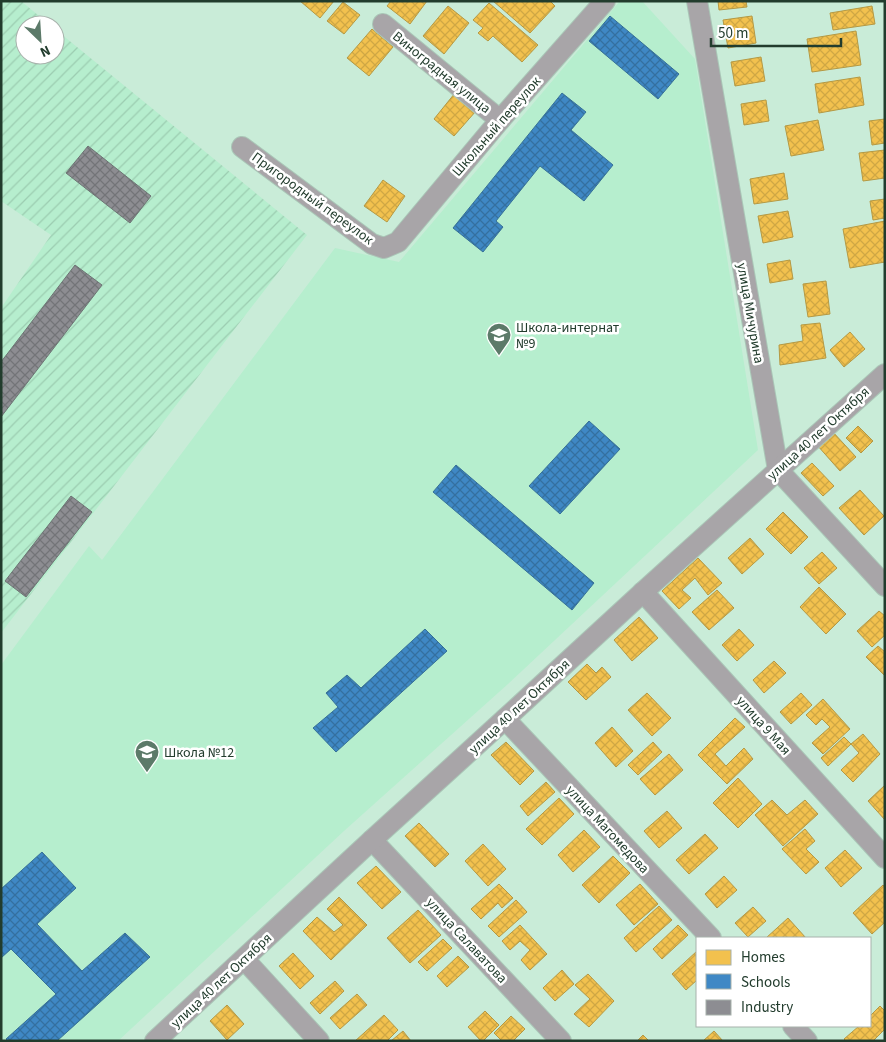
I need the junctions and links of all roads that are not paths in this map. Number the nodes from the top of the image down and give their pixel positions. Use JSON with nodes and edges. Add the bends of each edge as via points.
{"nodes":[{"id":1,"x":605,"y":1,"type":"edge"},
{"id":2,"x":697,"y":1,"type":"edge"},
{"id":3,"x":383,"y":24,"type":"dead end"},
{"id":4,"x":500,"y":120,"type":"junction"},
{"id":5,"x":242,"y":147,"type":"dead end"},
{"id":6,"x":384,"y":248,"type":"joint"},
{"id":7,"x":885,"y":374,"type":"edge"},
{"id":8,"x":778,"y":470,"type":"junction"},
{"id":9,"x":885,"y":586,"type":"edge"},
{"id":10,"x":643,"y":592,"type":"junction"},
{"id":11,"x":505,"y":719,"type":"junction"},
{"id":12,"x":372,"y":840,"type":"junction"},
{"id":13,"x":885,"y":858,"type":"edge"},
{"id":14,"x":710,"y":937,"type":"edge"},
{"id":15,"x":244,"y":959,"type":"junction"},
{"id":16,"x":794,"y":1027,"type":"edge"},
{"id":17,"x":155,"y":1041,"type":"edge"},
{"id":18,"x":319,"y":1041,"type":"edge"},
{"id":19,"x":561,"y":1041,"type":"edge"},
{"id":20,"x":807,"y":1041,"type":"edge"}],
"edges":[{"from":1,"to":4,"type":"street","name":"Школьный переулок"},
{"from":2,"to":8,"type":"street","name":"улица Мичурина"},
{"from":3,"to":4,"type":"street","name":"Виноградная улица"},
{"from":4,"to":6,"type":"street","name":"Школьный переулок","via":[[398,242]]},
{"from":5,"to":6,"type":"street","name":"Пригородный переулок","via":[[372,244]]},
{"from":7,"to":8,"type":"street","name":"улица 40 лет Октября"},
{"from":8,"to":9,"type":"street"},
{"from":8,"to":10,"type":"street","name":"улица 40 лет Октября"},
{"from":10,"to":11,"type":"street","name":"улица 40 лет Октября"},
{"from":10,"to":13,"type":"street","name":"улица 9 Мая"},
{"from":11,"to":12,"type":"street","name":"улица 40 лет Октября"},
{"from":11,"to":14,"type":"street","name":"улица Магомедова"},
{"from":12,"to":15,"type":"street","name":"улица 40 лет Октября"},
{"from":12,"to":19,"type":"street","name":"улица Салаватова"},
{"from":15,"to":17,"type":"street","name":"улица 40 лет Октября"},
{"from":15,"to":18,"type":"street"},
{"from":16,"to":20,"type":"street"}]}
